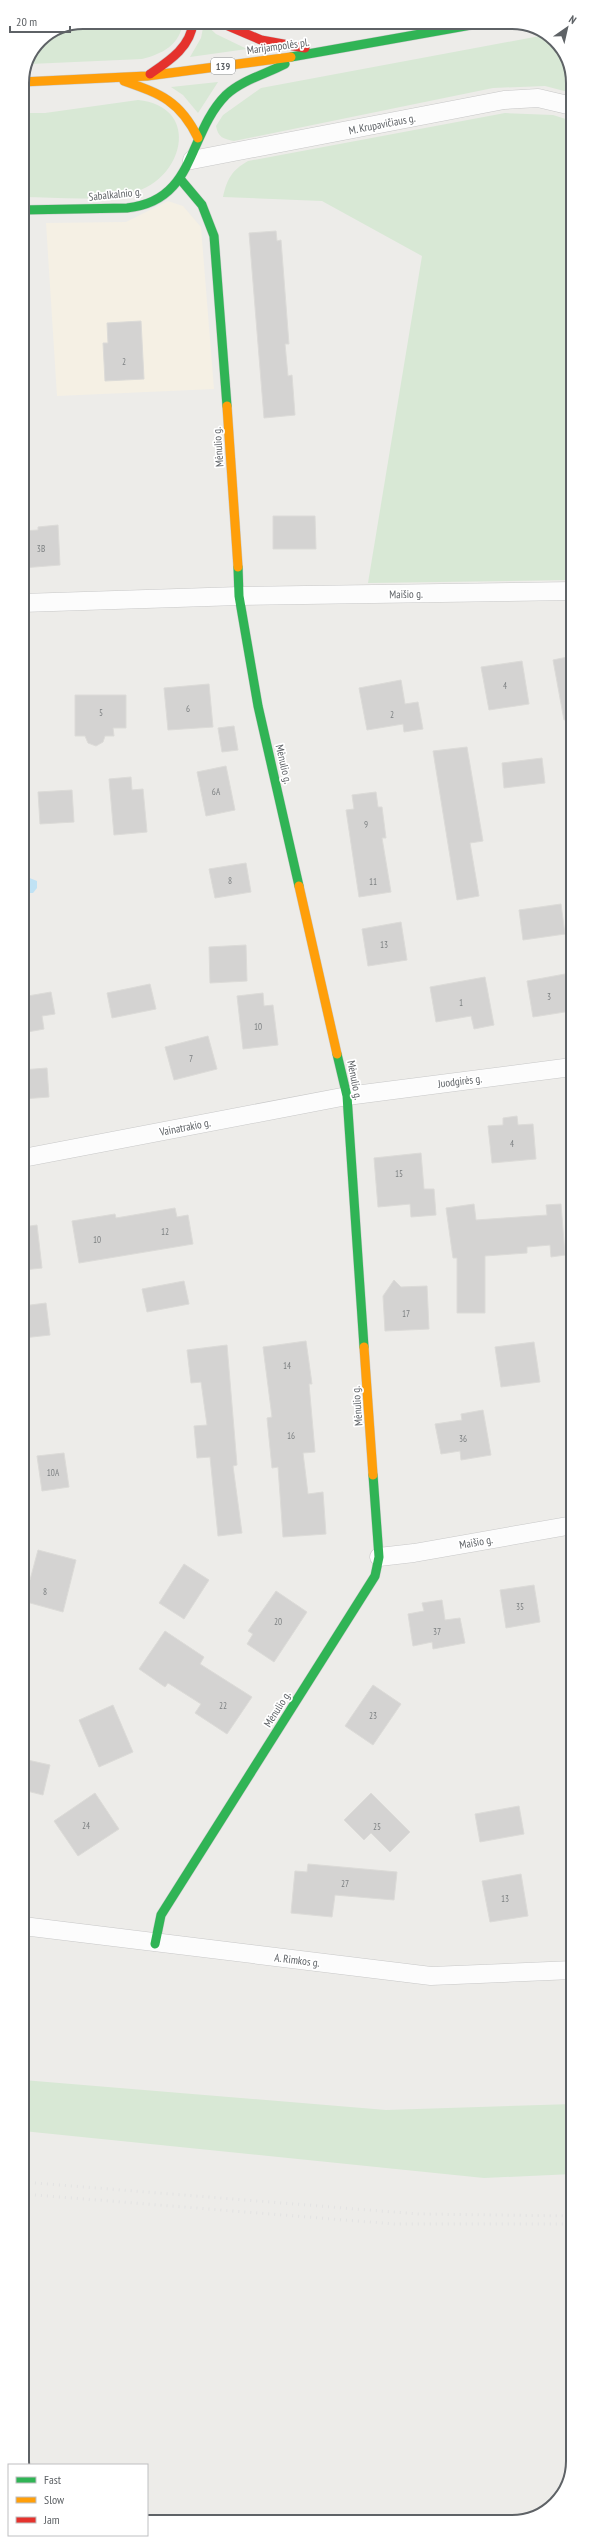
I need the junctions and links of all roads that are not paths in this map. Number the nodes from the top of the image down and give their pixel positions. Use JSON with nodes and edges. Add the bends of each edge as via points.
{"nodes":[{"id":1,"x":191,"y":29,"type":"edge"},
{"id":2,"x":231,"y":29,"type":"edge"},
{"id":3,"x":449,"y":29,"type":"edge"},
{"id":4,"x":328,"y":51,"type":"junction"},
{"id":5,"x":298,"y":56,"type":"junction"},
{"id":6,"x":147,"y":76,"type":"junction"},
{"id":7,"x":117,"y":78,"type":"junction"},
{"id":8,"x":29,"y":82,"type":"edge"},
{"id":9,"x":566,"y":105,"type":"edge"},
{"id":10,"x":198,"y":138,"type":"junction"},
{"id":11,"x":192,"y":160,"type":"junction"},
{"id":12,"x":181,"y":180,"type":"junction"},
{"id":13,"x":29,"y":210,"type":"edge"},
{"id":14,"x":566,"y":591,"type":"edge"},
{"id":15,"x":239,"y":596,"type":"junction"},
{"id":16,"x":29,"y":603,"type":"edge"},
{"id":17,"x":566,"y":1068,"type":"edge"},
{"id":18,"x":347,"y":1096,"type":"junction"},
{"id":19,"x":29,"y":1157,"type":"edge"},
{"id":20,"x":566,"y":1527,"type":"edge"},
{"id":21,"x":379,"y":1557,"type":"junction"},
{"id":22,"x":29,"y":1927,"type":"edge"},
{"id":23,"x":155,"y":1944,"type":"junction"},
{"id":24,"x":566,"y":1970,"type":"edge"}],
"edges":[{"from":1,"to":6,"type":"street","via":[[186,43],[171,60]]},
{"from":2,"to":4,"type":"street","via":[[260,40]]},
{"from":3,"to":4,"type":"street","name":"Marijampolės pl.","number":"139"},
{"from":4,"to":5,"type":"street","name":"Marijampolės pl.","number":"139"},
{"from":5,"to":6,"type":"street","name":"Marijampolės pl.","number":"139"},
{"from":5,"to":10,"type":"street","name":"Sabalkalnio g.","via":[[226,95]]},
{"from":6,"to":7,"type":"street","name":"Marijampolės pl.","number":"139"},
{"from":7,"to":8,"type":"street","name":"Marijampolės pl.","number":"139"},
{"from":7,"to":10,"type":"street","via":[[161,94],[178,104],[190,120]]},
{"from":9,"to":11,"type":"street","name":"M. Krupavičiaus g.","via":[[538,98],[504,100]]},
{"from":10,"to":11,"type":"street","name":"Sabalkalnio g."},
{"from":11,"to":12,"type":"street","name":"Sabalkalnio g."},
{"from":12,"to":13,"type":"street","name":"Sabalkalnio g.","via":[[165,194],[142,205]]},
{"from":12,"to":15,"type":"street","name":"Mėnulio g.","via":[[206,207],[214,236]]},
{"from":14,"to":15,"type":"street","name":"Maišio g."},
{"from":15,"to":16,"type":"street","name":"Maišio g."},
{"from":15,"to":18,"type":"street","name":"Mėnulio g.","via":[[258,706]]},
{"from":17,"to":18,"type":"street","name":"Juodgirės g."},
{"from":18,"to":19,"type":"street","name":"Vainatrakio g."},
{"from":18,"to":21,"type":"street","name":"Mėnulio g."},
{"from":20,"to":21,"type":"street","name":"Maišio g."},
{"from":21,"to":23,"type":"street","name":"Mėnulio g.","via":[[375,1576],[161,1915]]},
{"from":22,"to":23,"type":"street","name":"A. Rimkos g."},
{"from":23,"to":24,"type":"street","name":"A. Rimkos g.","via":[[431,1976]]}]}
